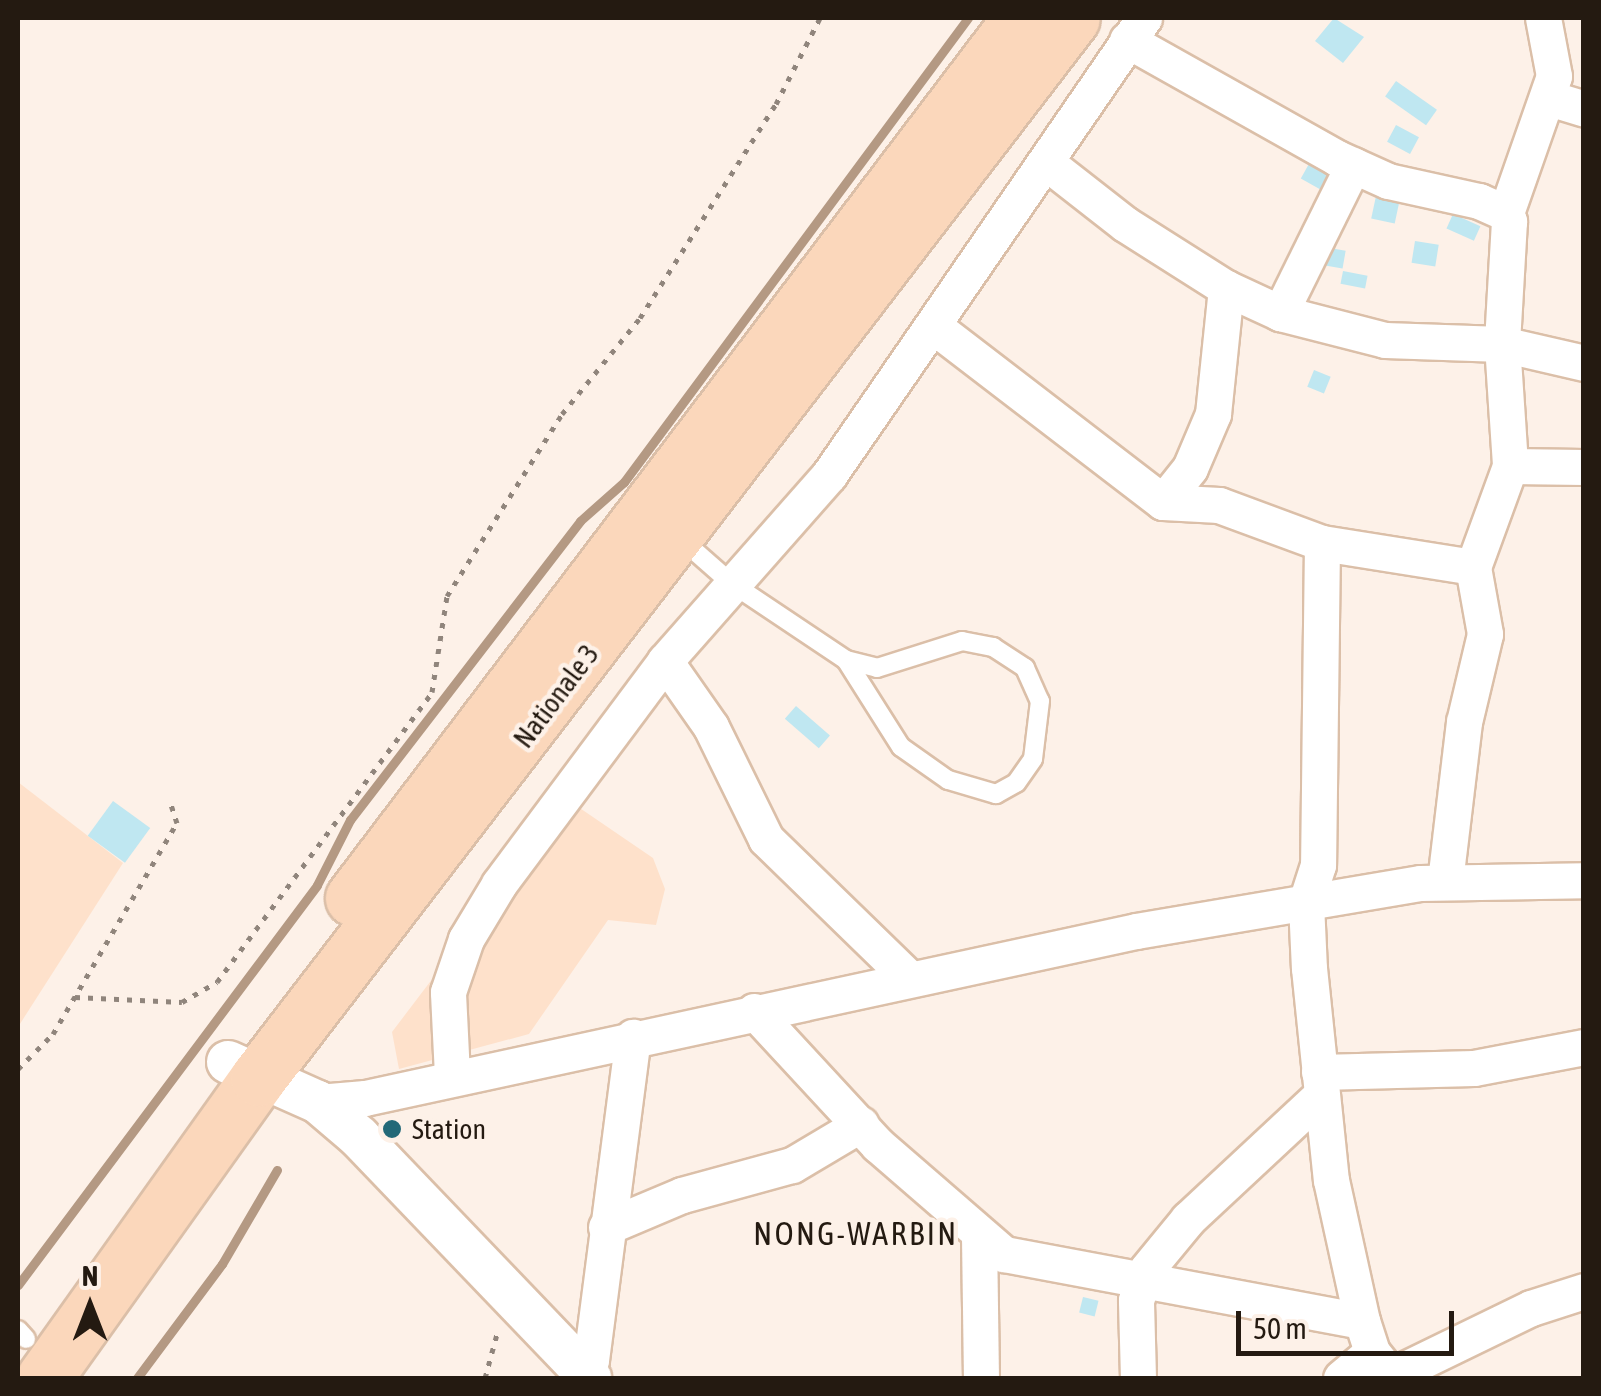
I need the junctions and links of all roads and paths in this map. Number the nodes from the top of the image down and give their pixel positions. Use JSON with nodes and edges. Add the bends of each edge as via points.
{"nodes":[{"id":1,"x":820,"y":18,"type":"edge"},
{"id":2,"x":1021,"y":18,"type":"edge"},
{"id":3,"x":1072,"y":18,"type":"edge"},
{"id":4,"x":1543,"y":18,"type":"edge"},
{"id":5,"x":1136,"y":29,"type":"edge"},
{"id":6,"x":1549,"y":98,"type":"junction"},
{"id":7,"x":1584,"y":109,"type":"edge"},
{"id":8,"x":1047,"y":163,"type":"junction"},
{"id":9,"x":1353,"y":165,"type":"junction"},
{"id":10,"x":1506,"y":212,"type":"junction"},
{"id":11,"x":1226,"y":288,"type":"junction"},
{"id":12,"x":1280,"y":313,"type":"junction"},
{"id":13,"x":936,"y":328,"type":"junction"},
{"id":14,"x":1502,"y":344,"type":"junction"},
{"id":15,"x":1584,"y":363,"type":"edge"},
{"id":16,"x":1510,"y":466,"type":"junction"},
{"id":17,"x":1584,"y":467,"type":"edge"},
{"id":18,"x":1163,"y":502,"type":"junction"},
{"id":19,"x":678,"y":536,"type":"junction"},
{"id":20,"x":1322,"y":543,"type":"junction"},
{"id":21,"x":1473,"y":567,"type":"junction"},
{"id":22,"x":732,"y":583,"type":"junction"},
{"id":23,"x":846,"y":660,"type":"junction"},
{"id":24,"x":664,"y":661,"type":"junction"},
{"id":25,"x":170,"y":802,"type":"dead end"},
{"id":26,"x":1584,"y":880,"type":"edge"},
{"id":27,"x":1444,"y":881,"type":"junction"},
{"id":28,"x":1306,"y":902,"type":"junction"},
{"id":29,"x":907,"y":976,"type":"junction"},
{"id":30,"x":75,"y":996,"type":"junction"},
{"id":31,"x":754,"y":1010,"type":"junction"},
{"id":32,"x":634,"y":1037,"type":"junction"},
{"id":33,"x":1584,"y":1047,"type":"edge"},
{"id":34,"x":18,"y":1069,"type":"edge"},
{"id":35,"x":243,"y":1070,"type":"junction"},
{"id":36,"x":452,"y":1075,"type":"junction"},
{"id":37,"x":1320,"y":1084,"type":"junction"},
{"id":38,"x":318,"y":1102,"type":"junction"},
{"id":39,"x":861,"y":1124,"type":"junction"},
{"id":40,"x":606,"y":1227,"type":"junction"},
{"id":41,"x":979,"y":1236,"type":"junction"},
{"id":42,"x":1140,"y":1284,"type":"junction"},
{"id":43,"x":1584,"y":1291,"type":"edge"},
{"id":44,"x":26,"y":1349,"type":"edge"},
{"id":45,"x":1380,"y":1357,"type":"edge"},
{"id":46,"x":586,"y":1375,"type":"edge"},
{"id":47,"x":980,"y":1378,"type":"edge"},
{"id":48,"x":1138,"y":1378,"type":"edge"},
{"id":49,"x":1341,"y":1378,"type":"edge"}],
"edges":[{"from":1,"to":30,"type":"path","via":[[776,104],[640,318],[562,414],[447,596],[432,692],[217,982],[182,1002]]},
{"from":2,"to":35,"type":"main road","name":"Nationale 3"},
{"from":3,"to":19,"type":"main road","name":"Nationale 3"},
{"from":4,"to":6,"type":"street","via":[[1555,62]]},
{"from":5,"to":8,"type":"street"},
{"from":5,"to":9,"type":"street"},
{"from":6,"to":7,"type":"street"},
{"from":6,"to":10,"type":"street"},
{"from":8,"to":11,"type":"street"},
{"from":8,"to":13,"type":"street"},
{"from":9,"to":10,"type":"street","via":[[1388,181]]},
{"from":9,"to":12,"type":"street"},
{"from":10,"to":14,"type":"street","via":[[1511,231]]},
{"from":11,"to":12,"type":"street"},
{"from":11,"to":18,"type":"street","via":[[1213,414],[1190,468]]},
{"from":12,"to":14,"type":"street","via":[[1385,340]]},
{"from":13,"to":18,"type":"street"},
{"from":13,"to":22,"type":"street","via":[[798,515]]},
{"from":14,"to":15,"type":"street"},
{"from":14,"to":16,"type":"street"},
{"from":16,"to":17,"type":"street"},
{"from":16,"to":21,"type":"street"},
{"from":18,"to":20,"type":"street","via":[[1219,505]]},
{"from":19,"to":22,"type":"lane"},
{"from":19,"to":35,"type":"main road","name":"Nationale 3"},
{"from":20,"to":21,"type":"street"},
{"from":20,"to":28,"type":"street","via":[[1318,865]]},
{"from":21,"to":27,"type":"street","via":[[1485,634],[1464,722]]},
{"from":22,"to":23,"type":"lane"},
{"from":22,"to":24,"type":"street"},
{"from":23,"to":23,"type":"lane","via":[[901,747],[948,780],[996,794],[1016,783],[1033,759],[1040,701],[1025,668],[992,648],[962,641],[877,668]]},
{"from":24,"to":29,"type":"street","via":[[711,727],[766,839]]},
{"from":24,"to":36,"type":"street","via":[[466,938],[446,1004]]},
{"from":25,"to":30,"type":"path","via":[[177,824]]},
{"from":26,"to":27,"type":"street"},
{"from":27,"to":28,"type":"street"},
{"from":28,"to":29,"type":"street"},
{"from":28,"to":37,"type":"street"},
{"from":29,"to":31,"type":"street"},
{"from":30,"to":34,"type":"path","via":[[53,1034]]},
{"from":31,"to":32,"type":"street"},
{"from":31,"to":39,"type":"street"},
{"from":32,"to":36,"type":"street"},
{"from":32,"to":40,"type":"street"},
{"from":33,"to":37,"type":"street","via":[[1474,1068]]},
{"from":35,"to":38,"type":"street"},
{"from":35,"to":44,"type":"main road","name":"Nationale 3"},
{"from":36,"to":38,"type":"street","via":[[365,1098]]},
{"from":37,"to":42,"type":"street","via":[[1188,1219]]},
{"from":37,"to":45,"type":"street"},
{"from":38,"to":46,"type":"street"},
{"from":39,"to":40,"type":"street","via":[[792,1166],[682,1195]]},
{"from":39,"to":41,"type":"street"},
{"from":40,"to":46,"type":"street"},
{"from":41,"to":42,"type":"street","via":[[1004,1254]]},
{"from":41,"to":47,"type":"street"},
{"from":42,"to":45,"type":"street"},
{"from":42,"to":48,"type":"street"},
{"from":43,"to":45,"type":"street"},
{"from":45,"to":49,"type":"street"}]}
